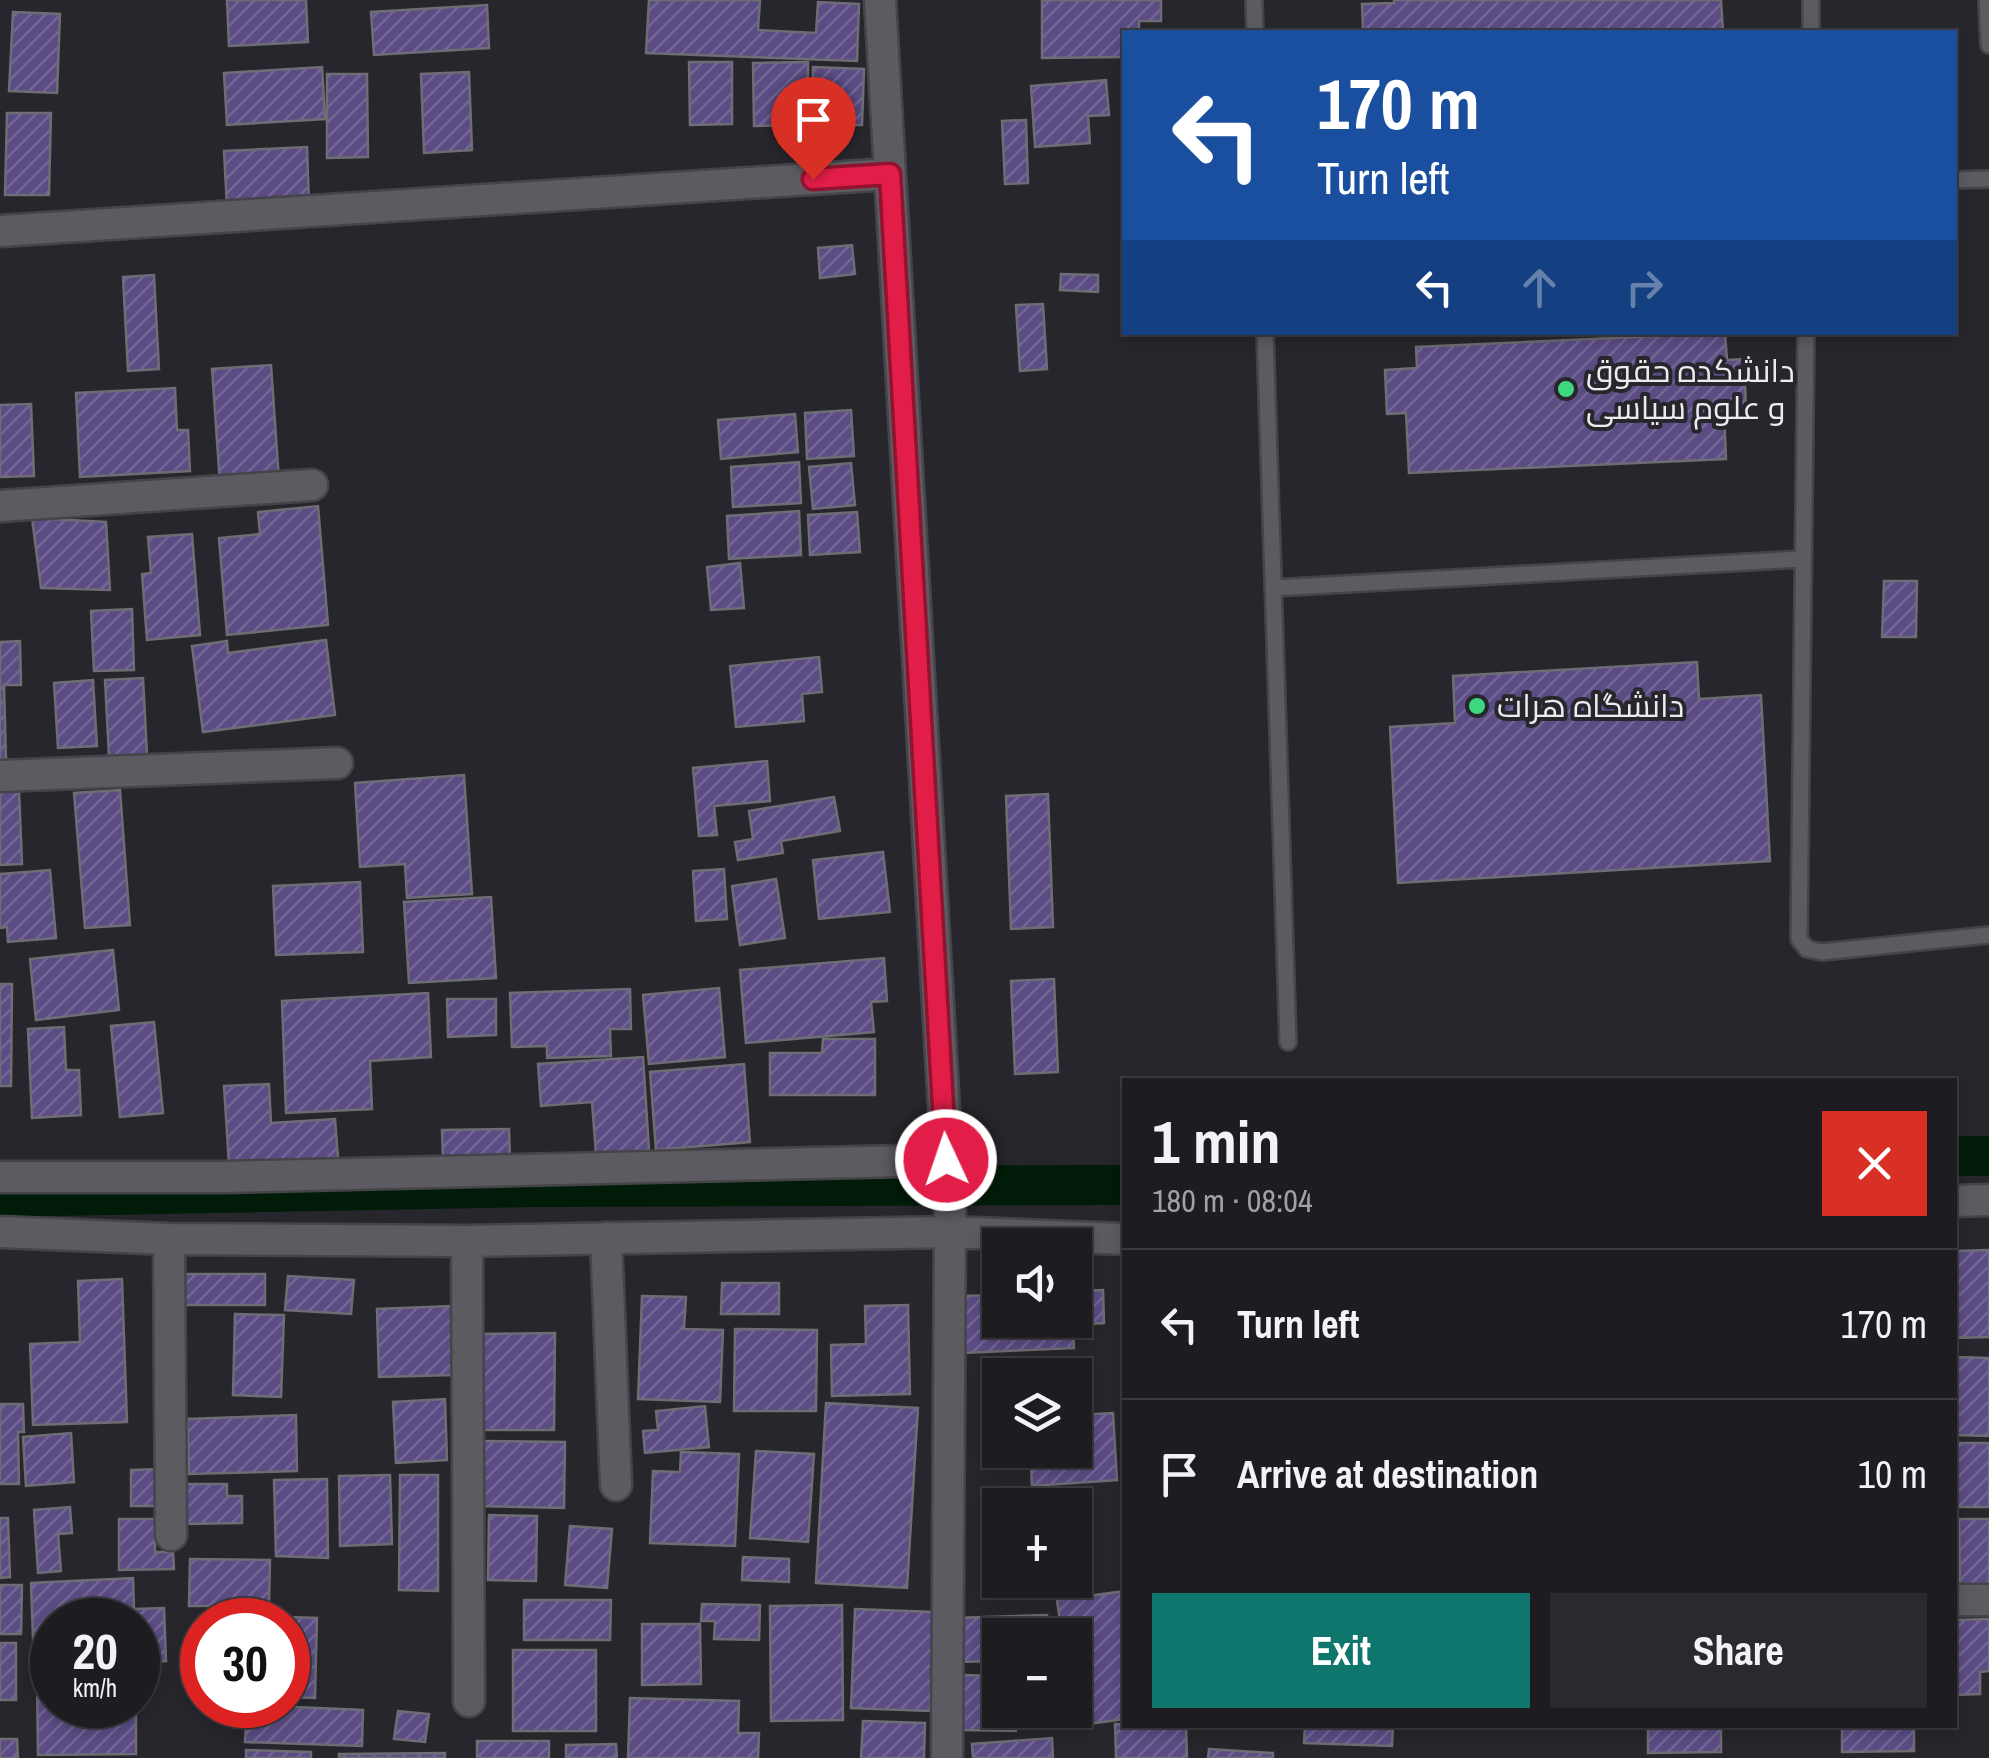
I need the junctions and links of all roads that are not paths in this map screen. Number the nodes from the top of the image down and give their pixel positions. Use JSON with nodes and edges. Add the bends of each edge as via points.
{"nodes":[{"id":1,"x":880,"y":0,"type":"edge"},
{"id":2,"x":1254,"y":0,"type":"edge"},
{"id":3,"x":1811,"y":0,"type":"edge"},
{"id":4,"x":1987,"y":0,"type":"edge"},
{"id":5,"x":1255,"y":30,"type":"edge"},
{"id":6,"x":1811,"y":30,"type":"edge"},
{"id":7,"x":1989,"y":45,"type":"edge"},
{"id":8,"x":890,"y":174,"type":"junction"},
{"id":9,"x":1989,"y":179,"type":"edge"},
{"id":10,"x":1957,"y":180,"type":"edge"},
{"id":11,"x":0,"y":231,"type":"edge"},
{"id":12,"x":1265,"y":335,"type":"edge"},
{"id":13,"x":1806,"y":335,"type":"edge"},
{"id":14,"x":312,"y":485,"type":"dead end"},
{"id":15,"x":0,"y":506,"type":"edge"},
{"id":16,"x":1802,"y":559,"type":"junction"},
{"id":17,"x":1273,"y":588,"type":"junction"},
{"id":18,"x":337,"y":763,"type":"dead end"},
{"id":19,"x":0,"y":776,"type":"edge"},
{"id":20,"x":1989,"y":935,"type":"edge"},
{"id":21,"x":1288,"y":1042,"type":"dead end"},
{"id":22,"x":946,"y":1160,"type":"junction"},
{"id":23,"x":0,"y":1176,"type":"edge"},
{"id":24,"x":1989,"y":1200,"type":"edge"},
{"id":25,"x":1957,"y":1201,"type":"edge"},
{"id":26,"x":950,"y":1222,"type":"junction"},
{"id":27,"x":0,"y":1232,"type":"edge"},
{"id":28,"x":606,"y":1238,"type":"junction"},
{"id":29,"x":1122,"y":1238,"type":"edge"},
{"id":30,"x":169,"y":1239,"type":"junction"},
{"id":31,"x":467,"y":1241,"type":"junction"},
{"id":32,"x":616,"y":1485,"type":"dead end"},
{"id":33,"x":171,"y":1535,"type":"dead end"},
{"id":34,"x":1957,"y":1600,"type":"edge"},
{"id":35,"x":1989,"y":1600,"type":"edge"},
{"id":36,"x":469,"y":1701,"type":"dead end"},
{"id":37,"x":947,"y":1758,"type":"edge"}],
"edges":[{"from":1,"to":8,"type":"street"},
{"from":2,"to":5,"type":"lane"},
{"from":3,"to":6,"type":"lane"},
{"from":4,"to":7,"type":"lane"},
{"from":8,"to":11,"type":"street"},
{"from":8,"to":22,"type":"street"},
{"from":9,"to":10,"type":"lane"},
{"from":12,"to":17,"type":"lane"},
{"from":13,"to":16,"type":"lane"},
{"from":14,"to":15,"type":"street"},
{"from":16,"to":17,"type":"lane"},
{"from":16,"to":20,"type":"lane","via":[[1798,939],[1822,952]]},
{"from":17,"to":21,"type":"lane"},
{"from":18,"to":19,"type":"street"},
{"from":22,"to":23,"type":"street"},
{"from":22,"to":26,"type":"street"},
{"from":24,"to":25,"type":"street"},
{"from":26,"to":28,"type":"street"},
{"from":26,"to":29,"type":"street"},
{"from":26,"to":37,"type":"street"},
{"from":27,"to":30,"type":"street"},
{"from":28,"to":31,"type":"street"},
{"from":28,"to":32,"type":"street"},
{"from":30,"to":31,"type":"street"},
{"from":30,"to":33,"type":"street"},
{"from":31,"to":36,"type":"street"},
{"from":34,"to":35,"type":"street"}]}
